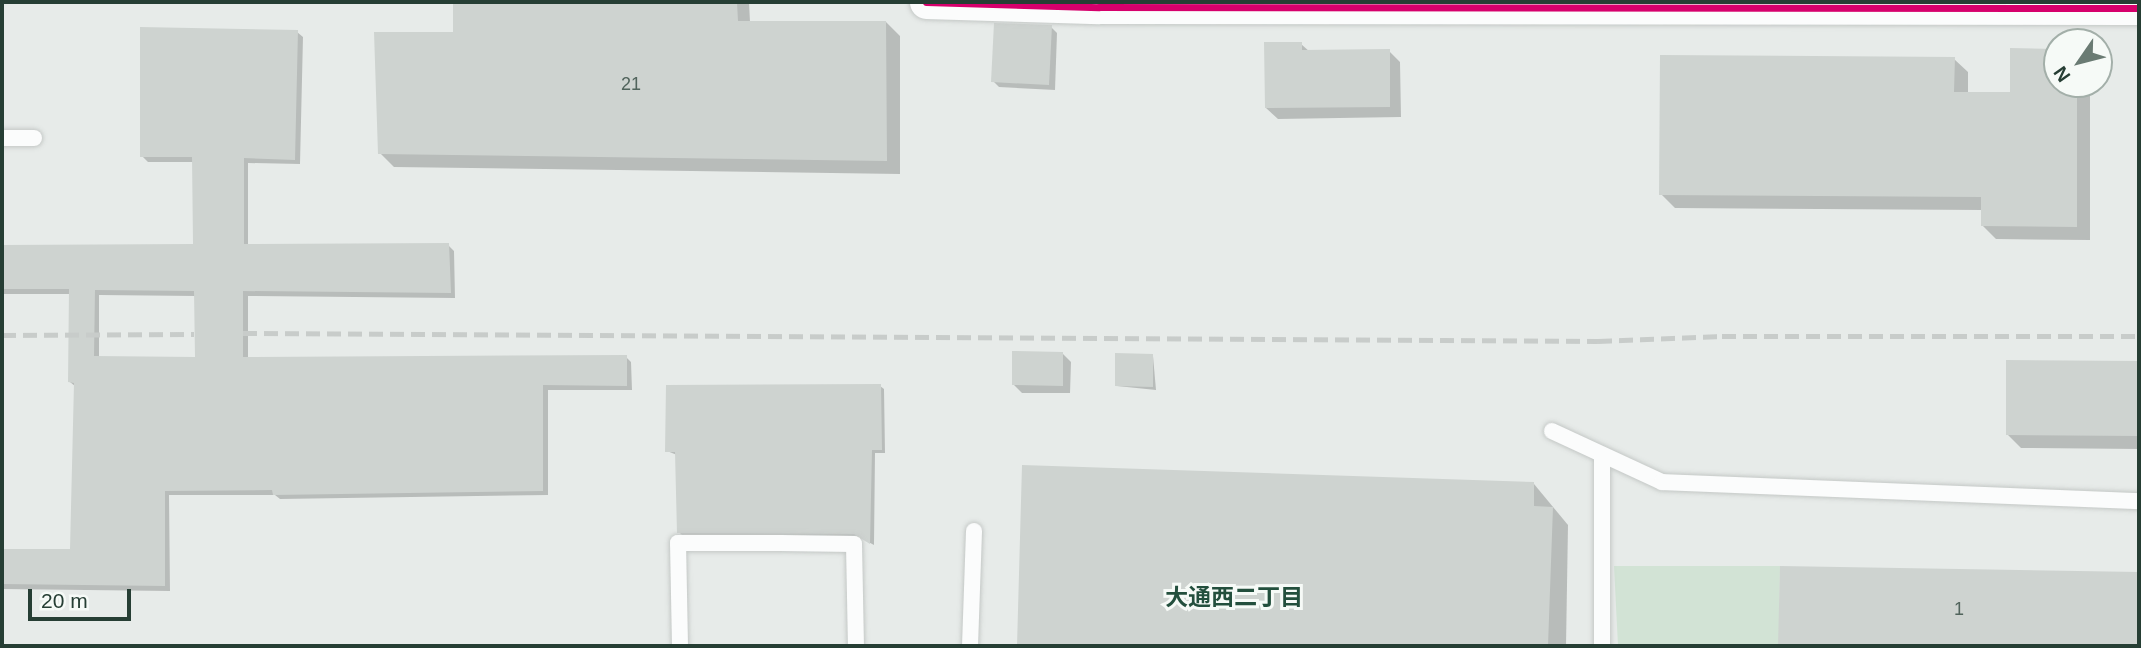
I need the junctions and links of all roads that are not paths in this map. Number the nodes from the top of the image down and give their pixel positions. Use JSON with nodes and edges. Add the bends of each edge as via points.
{"nodes":[{"id":1,"x":926,"y":2,"type":"edge"},
{"id":2,"x":1099,"y":5,"type":"edge"},
{"id":3,"x":1181,"y":5,"type":"edge"},
{"id":4,"x":1785,"y":5,"type":"edge"},
{"id":5,"x":1894,"y":5,"type":"edge"},
{"id":6,"x":1964,"y":5,"type":"edge"},
{"id":7,"x":2139,"y":8,"type":"edge"},
{"id":8,"x":2,"y":138,"type":"edge"},
{"id":9,"x":34,"y":138,"type":"dead end"},
{"id":10,"x":1552,"y":431,"type":"dead end"},
{"id":11,"x":1602,"y":455,"type":"junction"},
{"id":12,"x":2139,"y":501,"type":"edge"},
{"id":13,"x":974,"y":531,"type":"dead end"},
{"id":14,"x":680,"y":646,"type":"edge"},
{"id":15,"x":856,"y":646,"type":"edge"},
{"id":16,"x":970,"y":646,"type":"edge"},
{"id":17,"x":1602,"y":646,"type":"edge"}],
"edges":[{"from":1,"to":2,"type":"street"},
{"from":2,"to":3,"type":"street"},
{"from":3,"to":4,"type":"street"},
{"from":4,"to":5,"type":"street"},
{"from":5,"to":6,"type":"street"},
{"from":6,"to":7,"type":"street"},
{"from":8,"to":9,"type":"lane"},
{"from":10,"to":11,"type":"lane"},
{"from":11,"to":12,"type":"lane","via":[[1662,482]]},
{"from":11,"to":17,"type":"lane"},
{"from":13,"to":16,"type":"lane"},
{"from":14,"to":15,"type":"lane","via":[[678,543],[853,544]]}]}
